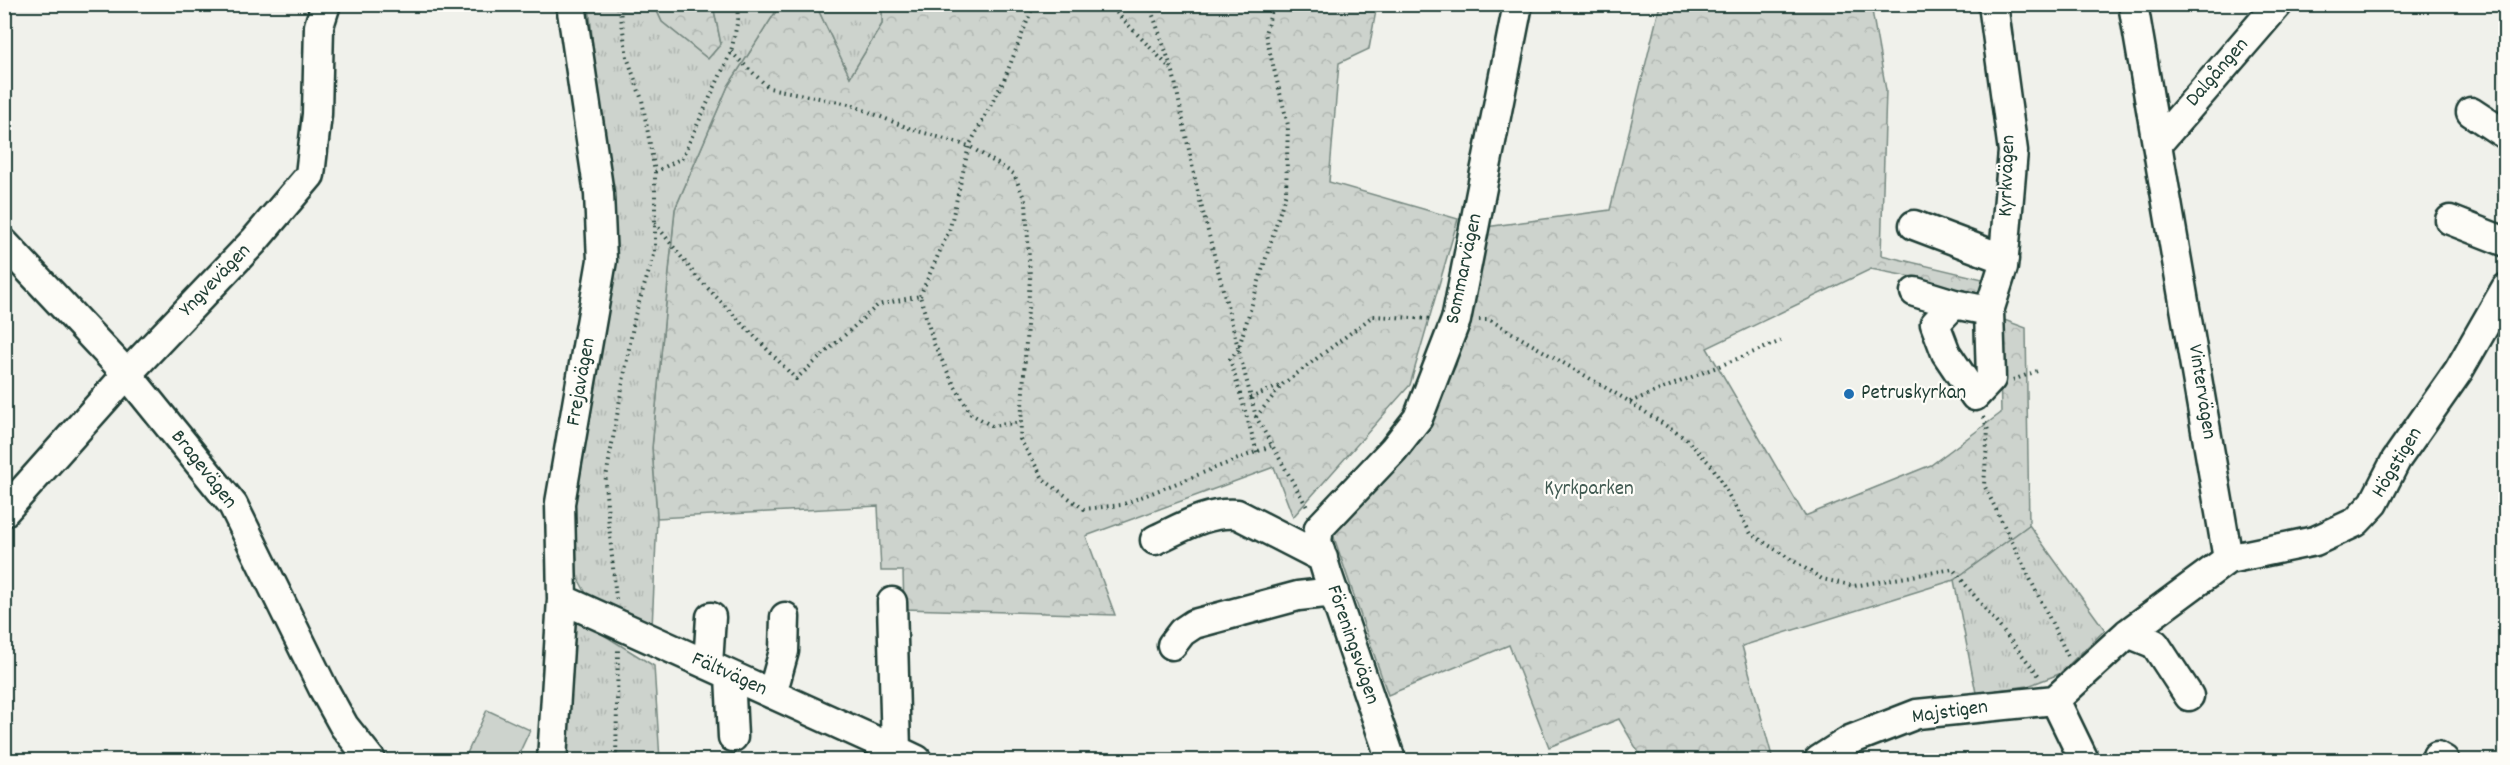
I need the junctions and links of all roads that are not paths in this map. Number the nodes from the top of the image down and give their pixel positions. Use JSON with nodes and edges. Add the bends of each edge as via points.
{"nodes":[{"id":1,"x":571,"y":4,"type":"edge"},
{"id":2,"x":1518,"y":4,"type":"edge"},
{"id":3,"x":1993,"y":4,"type":"edge"},
{"id":4,"x":2133,"y":4,"type":"edge"},
{"id":5,"x":2278,"y":4,"type":"edge"},
{"id":6,"x":314,"y":22,"type":"edge"},
{"id":7,"x":2471,"y":112,"type":"dead end"},
{"id":8,"x":2505,"y":135,"type":"edge"},
{"id":9,"x":2158,"y":142,"type":"junction"},
{"id":10,"x":2450,"y":220,"type":"dead end"},
{"id":11,"x":1914,"y":225,"type":"dead end"},
{"id":12,"x":2505,"y":242,"type":"edge"},
{"id":13,"x":4,"y":243,"type":"edge"},
{"id":14,"x":2004,"y":259,"type":"junction"},
{"id":15,"x":1915,"y":292,"type":"dead end"},
{"id":16,"x":2505,"y":292,"type":"edge"},
{"id":17,"x":1954,"y":304,"type":"junction"},
{"id":18,"x":1989,"y":311,"type":"junction"},
{"id":19,"x":127,"y":374,"type":"junction"},
{"id":20,"x":4,"y":512,"type":"edge"},
{"id":21,"x":1319,"y":528,"type":"joint"},
{"id":22,"x":1155,"y":540,"type":"dead end"},
{"id":23,"x":1323,"y":558,"type":"junction"},
{"id":24,"x":2228,"y":559,"type":"junction"},
{"id":25,"x":1334,"y":591,"type":"junction"},
{"id":26,"x":562,"y":599,"type":"junction"},
{"id":27,"x":892,"y":602,"type":"dead end"},
{"id":28,"x":711,"y":617,"type":"dead end"},
{"id":29,"x":785,"y":617,"type":"dead end"},
{"id":30,"x":2128,"y":633,"type":"junction"},
{"id":31,"x":1172,"y":645,"type":"dead end"},
{"id":32,"x":719,"y":670,"type":"junction"},
{"id":33,"x":772,"y":694,"type":"junction"},
{"id":34,"x":2189,"y":696,"type":"dead end"},
{"id":35,"x":2055,"y":700,"type":"junction"},
{"id":36,"x":733,"y":737,"type":"dead end"},
{"id":37,"x":902,"y":757,"type":"edge"},
{"id":38,"x":370,"y":760,"type":"edge"},
{"id":39,"x":552,"y":760,"type":"edge"},
{"id":40,"x":1391,"y":760,"type":"edge"},
{"id":41,"x":1819,"y":760,"type":"edge"},
{"id":42,"x":2084,"y":760,"type":"edge"}],
"edges":[{"from":1,"to":26,"type":"street","name":"Frejavägen","via":[[599,194],[602,261],[560,503]]},
{"from":2,"to":21,"type":"street","name":"Sommarvägen","via":[[1456,320],[1418,418]]},
{"from":3,"to":14,"type":"street","name":"Kyrkvägen","via":[[2013,152]]},
{"from":4,"to":9,"type":"street","name":"Vintervägen"},
{"from":5,"to":9,"type":"street","name":"Dalgången"},
{"from":6,"to":19,"type":"street","name":"Yngvevägen","via":[[317,114],[310,175],[254,241]]},
{"from":7,"to":8,"type":"street"},
{"from":9,"to":24,"type":"street","name":"Vintervägen","via":[[2188,392]]},
{"from":10,"to":12,"type":"street"},
{"from":11,"to":14,"type":"street"},
{"from":13,"to":19,"type":"street","name":"Bragevägen"},
{"from":14,"to":18,"type":"street","name":"Kyrkvägen"},
{"from":15,"to":17,"type":"street"},
{"from":16,"to":24,"type":"street","name":"Högstigen","via":[[2459,370],[2396,460],[2374,503],[2356,522],[2315,541]]},
{"from":17,"to":18,"type":"street"},
{"from":17,"to":18,"type":"street","name":"Kyrkvägen","via":[[1935,324],[1946,353],[1975,396],[1991,380]]},
{"from":19,"to":20,"type":"street","name":"Yngvevägen"},
{"from":19,"to":38,"type":"street","name":"Bragevägen","via":[[233,505],[323,688],[344,726]]},
{"from":21,"to":23,"type":"street","name":"Föreningsvägen","via":[[1317,541]]},
{"from":22,"to":23,"type":"street","via":[[1223,512],[1237,514]]},
{"from":23,"to":25,"type":"street","name":"Föreningsvägen"},
{"from":24,"to":30,"type":"street"},
{"from":25,"to":31,"type":"street","via":[[1298,596],[1194,624]]},
{"from":25,"to":40,"type":"street","name":"Föreningsvägen"},
{"from":26,"to":32,"type":"street","name":"Fältvägen"},
{"from":26,"to":39,"type":"street","name":"Frejavägen"},
{"from":27,"to":37,"type":"street","name":"Fältvägen"},
{"from":28,"to":32,"type":"street"},
{"from":29,"to":33,"type":"street","via":[[784,651]]},
{"from":30,"to":34,"type":"street","via":[[2172,651]]},
{"from":30,"to":35,"type":"street"},
{"from":32,"to":33,"type":"street","name":"Fältvägen"},
{"from":32,"to":36,"type":"street"},
{"from":33,"to":37,"type":"street","name":"Fältvägen"},
{"from":35,"to":41,"type":"street","name":"Majstigen","via":[[1917,714],[1850,740]]},
{"from":35,"to":42,"type":"street"}]}
